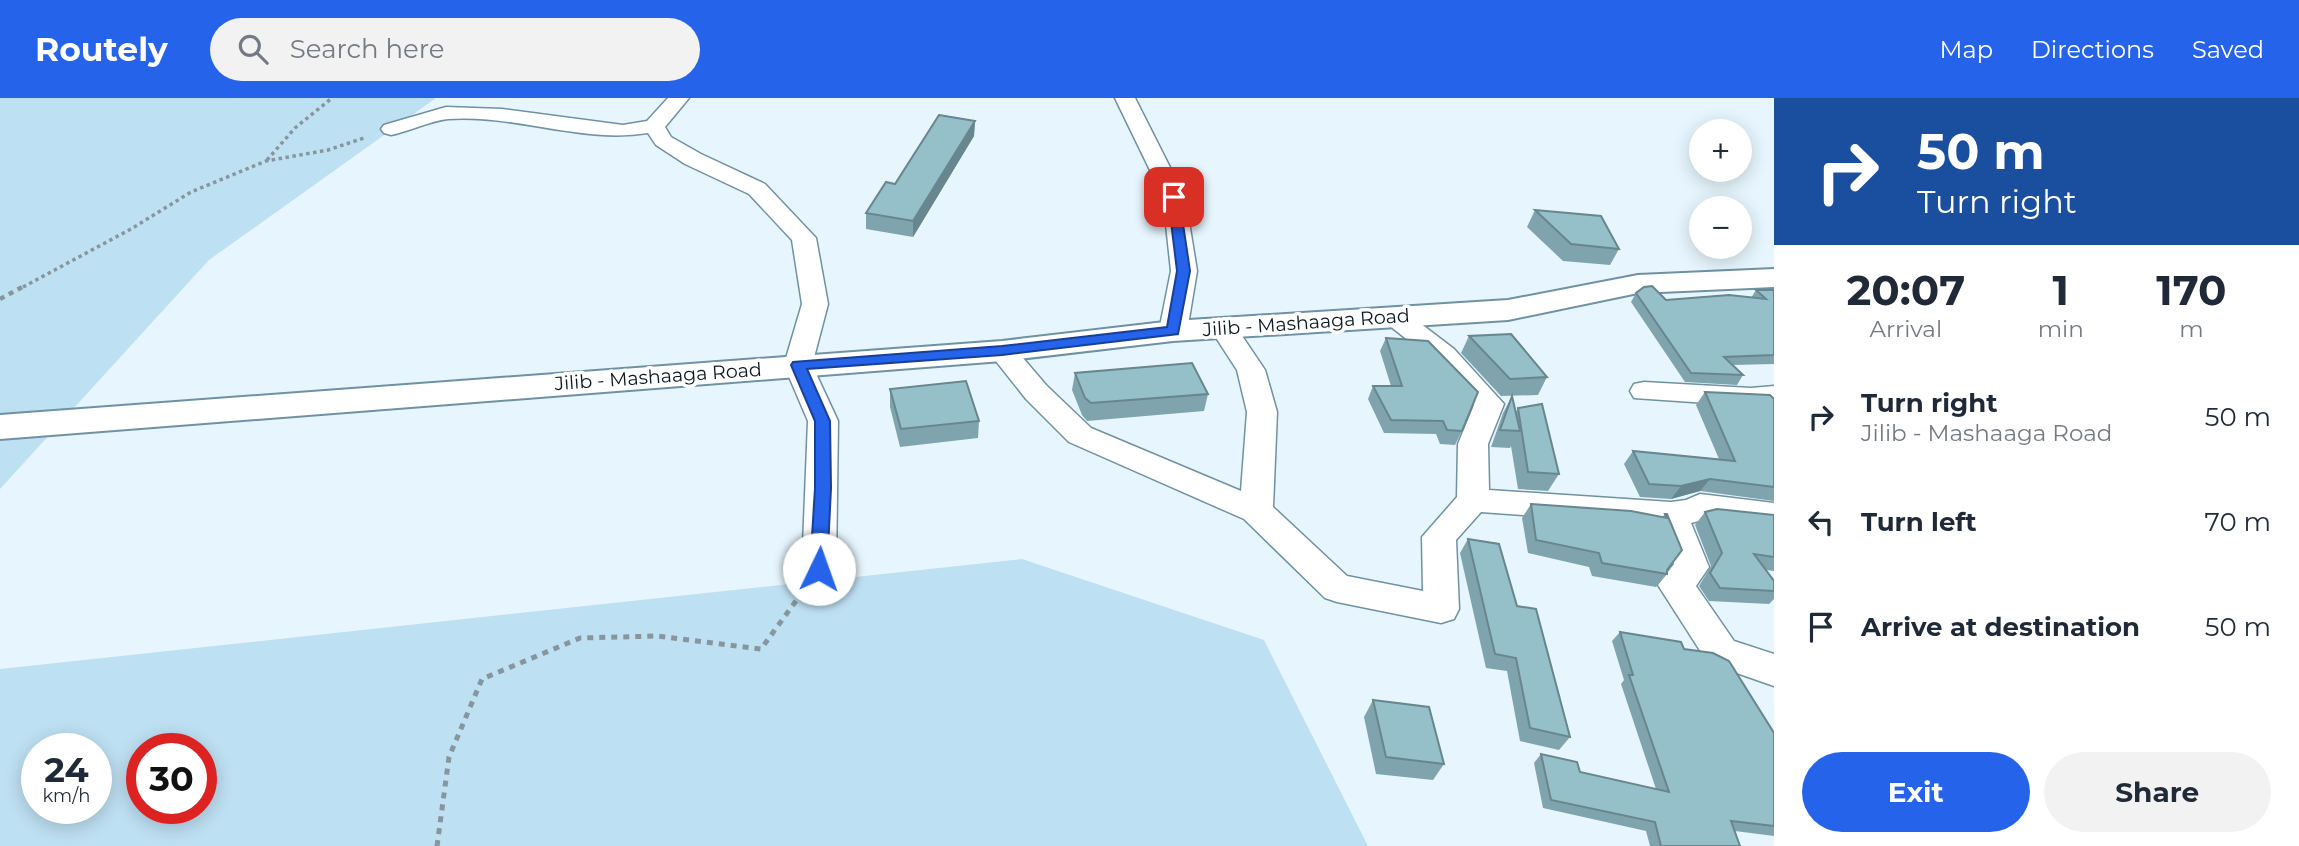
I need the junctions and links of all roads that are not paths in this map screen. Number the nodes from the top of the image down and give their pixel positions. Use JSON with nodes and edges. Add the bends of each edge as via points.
{"nodes":[{"id":1,"x":679,"y":98,"type":"edge"},
{"id":2,"x":1125,"y":98,"type":"edge"},
{"id":3,"x":654,"y":126,"type":"junction"},
{"id":4,"x":391,"y":129,"type":"road end"},
{"id":5,"x":1774,"y":278,"type":"edge"},
{"id":6,"x":1394,"y":316,"type":"junction"},
{"id":7,"x":1222,"y":327,"type":"junction"},
{"id":8,"x":1173,"y":331,"type":"junction"},
{"id":9,"x":1002,"y":351,"type":"junction"},
{"id":10,"x":798,"y":365,"type":"junction"},
{"id":11,"x":1644,"y":391,"type":"dead end"},
{"id":12,"x":1774,"y":395,"type":"edge"},
{"id":13,"x":0,"y":427,"type":"edge"},
{"id":14,"x":1473,"y":500,"type":"junction"},
{"id":15,"x":1256,"y":511,"type":"junction"},
{"id":16,"x":1671,"y":514,"type":"junction"},
{"id":17,"x":1774,"y":514,"type":"edge"},
{"id":18,"x":819,"y":569,"type":"road end"},
{"id":19,"x":1774,"y":670,"type":"edge"}],
"edges":[{"from":1,"to":3,"type":"street"},
{"from":2,"to":8,"type":"street","via":[[1174,197],[1184,271]]},
{"from":3,"to":4,"type":"street","via":[[623,131],[502,115],[446,113]]},
{"from":3,"to":10,"type":"street","via":[[663,141],[692,159],[757,189],[804,238],[815,304]]},
{"from":5,"to":6,"type":"main road","name":"Jilib - Mashaaga Road","via":[[1638,284],[1508,310]]},
{"from":6,"to":7,"type":"main road","name":"Jilib - Mashaaga Road"},
{"from":6,"to":14,"type":"street","via":[[1444,355],[1489,404],[1473,444]]},
{"from":7,"to":8,"type":"main road","name":"Jilib - Mashaaga Road"},
{"from":7,"to":15,"type":"street","via":[[1251,370],[1262,412]]},
{"from":8,"to":9,"type":"main road","name":"Jilib - Mashaaga Road"},
{"from":9,"to":10,"type":"main road","name":"Jilib - Mashaaga Road"},
{"from":9,"to":15,"type":"street","via":[[1080,435]]},
{"from":10,"to":13,"type":"main road","name":"Jilib - Mashaaga Road"},
{"from":10,"to":18,"type":"street","via":[[823,421]]},
{"from":11,"to":12,"type":"street"},
{"from":14,"to":15,"type":"street","via":[[1439,537],[1441,609],[1337,588]]},
{"from":14,"to":16,"type":"street"},
{"from":16,"to":17,"type":"street","via":[[1700,506]]},
{"from":16,"to":19,"type":"street","via":[[1692,567],[1676,585],[1721,652]]}]}
